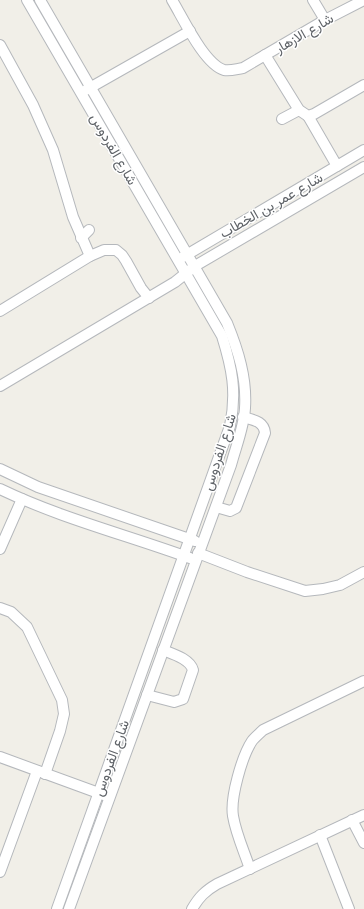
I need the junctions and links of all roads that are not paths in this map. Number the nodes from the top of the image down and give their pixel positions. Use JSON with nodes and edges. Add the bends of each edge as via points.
{"nodes":[{"id":1,"x":27,"y":0,"type":"edge"},
{"id":2,"x":40,"y":0,"type":"edge"},
{"id":3,"x":172,"y":0,"type":"edge"},
{"id":4,"x":313,"y":0,"type":"edge"},
{"id":5,"x":364,"y":0,"type":"edge"},
{"id":6,"x":325,"y":20,"type":"junction"},
{"id":7,"x":190,"y":31,"type":"junction"},
{"id":8,"x":0,"y":45,"type":"edge"},
{"id":9,"x":266,"y":55,"type":"junction"},
{"id":10,"x":364,"y":85,"type":"edge"},
{"id":11,"x":90,"y":87,"type":"junction"},
{"id":12,"x":81,"y":92,"type":"junction"},
{"id":13,"x":303,"y":113,"type":"junction"},
{"id":14,"x":282,"y":119,"type":"dead end"},
{"id":15,"x":124,"y":145,"type":"junction"},
{"id":16,"x":364,"y":150,"type":"edge"},
{"id":17,"x":115,"y":151,"type":"junction"},
{"id":18,"x":337,"y":166,"type":"junction"},
{"id":19,"x":364,"y":166,"type":"edge"},
{"id":20,"x":89,"y":230,"type":"dead end"},
{"id":21,"x":81,"y":238,"type":"junction"},
{"id":22,"x":188,"y":254,"type":"junction"},
{"id":23,"x":90,"y":256,"type":"junction"},
{"id":24,"x":178,"y":260,"type":"junction"},
{"id":25,"x":195,"y":266,"type":"junction"},
{"id":26,"x":186,"y":272,"type":"junction"},
{"id":27,"x":148,"y":298,"type":"junction"},
{"id":28,"x":0,"y":311,"type":"edge"},
{"id":29,"x":0,"y":386,"type":"edge"},
{"id":30,"x":243,"y":417,"type":"junction"},
{"id":31,"x":0,"y":469,"type":"edge"},
{"id":32,"x":0,"y":489,"type":"edge"},
{"id":33,"x":22,"y":499,"type":"junction"},
{"id":34,"x":216,"y":507,"type":"junction"},
{"id":35,"x":198,"y":518,"type":"junction"},
{"id":36,"x":210,"y":522,"type":"junction"},
{"id":37,"x":159,"y":528,"type":"junction"},
{"id":38,"x":190,"y":539,"type":"junction"},
{"id":39,"x":202,"y":543,"type":"junction"},
{"id":40,"x":153,"y":545,"type":"junction"},
{"id":41,"x":0,"y":549,"type":"edge"},
{"id":42,"x":184,"y":556,"type":"junction"},
{"id":43,"x":197,"y":557,"type":"junction"},
{"id":44,"x":364,"y":572,"type":"edge"},
{"id":45,"x":178,"y":573,"type":"junction"},
{"id":46,"x":190,"y":577,"type":"junction"},
{"id":47,"x":0,"y":608,"type":"edge"},
{"id":48,"x":163,"y":650,"type":"junction"},
{"id":49,"x":364,"y":681,"type":"edge"},
{"id":50,"x":146,"y":695,"type":"junction"},
{"id":51,"x":0,"y":757,"type":"edge"},
{"id":52,"x":41,"y":772,"type":"junction"},
{"id":53,"x":99,"y":793,"type":"junction"},
{"id":54,"x":110,"y":797,"type":"junction"},
{"id":55,"x":364,"y":814,"type":"edge"},
{"id":56,"x":352,"y":820,"type":"junction"},
{"id":57,"x":320,"y":835,"type":"junction"},
{"id":58,"x":364,"y":843,"type":"edge"},
{"id":59,"x":250,"y":869,"type":"junction"},
{"id":60,"x":0,"y":872,"type":"edge"},
{"id":61,"x":57,"y":909,"type":"edge"},
{"id":62,"x":69,"y":909,"type":"edge"},
{"id":63,"x":192,"y":909,"type":"edge"},
{"id":64,"x":349,"y":909,"type":"edge"}],
"edges":[{"from":1,"to":12,"type":"street","name":"شارع الفردوس"},
{"from":2,"to":11,"type":"street","name":"شارع الفردوس"},
{"from":3,"to":7,"type":"street","name":"شارع الازهار"},
{"from":4,"to":6,"type":"street"},
{"from":5,"to":6,"type":"street","name":"شارع الازهار"},
{"from":6,"to":9,"type":"street","name":"شارع الازهار"},
{"from":7,"to":9,"type":"street","name":"شارع الازهار","via":[[205,55],[225,70],[243,68]]},
{"from":7,"to":11,"type":"street"},
{"from":8,"to":21,"type":"street","via":[[33,105],[52,150]]},
{"from":9,"to":13,"type":"street"},
{"from":10,"to":13,"type":"street","via":[[314,114]]},
{"from":11,"to":12,"type":"street"},
{"from":11,"to":15,"type":"street","name":"شارع الفردوس"},
{"from":12,"to":17,"type":"street","name":"شارع الفردوس"},
{"from":13,"to":14,"type":"street"},
{"from":13,"to":18,"type":"street"},
{"from":15,"to":17,"type":"street"},
{"from":15,"to":22,"type":"street","name":"شارع الفردوس"},
{"from":16,"to":18,"type":"street","name":"شارع عمر بن الخطاب"},
{"from":17,"to":24,"type":"street","name":"شارع الفردوس"},
{"from":18,"to":22,"type":"street","name":"شارع عمر بن الخطاب"},
{"from":19,"to":25,"type":"street","name":"شارع عمر بن الخطاب"},
{"from":20,"to":21,"type":"street"},
{"from":21,"to":23,"type":"street"},
{"from":22,"to":24,"type":"street","name":"شارع عمر بن الخطاب"},
{"from":22,"to":25,"type":"street","name":"شارع الفردوس"},
{"from":23,"to":27,"type":"street","via":[[104,250],[116,250],[122,255]]},
{"from":23,"to":28,"type":"street"},
{"from":24,"to":26,"type":"street","name":"شارع الفردوس"},
{"from":25,"to":26,"type":"street","name":"شارع عمر بن الخطاب"},
{"from":25,"to":30,"type":"street","name":"شارع الفردوس","via":[[227,323],[239,354],[245,388]]},
{"from":26,"to":27,"type":"street","name":"شارع عمر بن الخطاب","via":[[175,282]]},
{"from":26,"to":35,"type":"street","name":"شارع الفردوس","via":[[222,336],[234,395],[230,426]]},
{"from":27,"to":29,"type":"street","name":"شارع عمر بن الخطاب"},
{"from":30,"to":34,"type":"street","name":"شارع الفردوس"},
{"from":30,"to":34,"type":"street","via":[[260,422],[264,427],[264,433],[236,508],[230,511]]},
{"from":31,"to":37,"type":"street","via":[[38,487]]},
{"from":32,"to":33,"type":"street"},
{"from":33,"to":40,"type":"street"},
{"from":33,"to":41,"type":"street"},
{"from":34,"to":36,"type":"street","name":"شارع الفردوس"},
{"from":35,"to":36,"type":"street"},
{"from":35,"to":38,"type":"street","name":"شارع الفردوس"},
{"from":36,"to":39,"type":"street","name":"شارع الفردوس"},
{"from":37,"to":38,"type":"street"},
{"from":37,"to":40,"type":"street","via":[[159,538]]},
{"from":38,"to":39,"type":"street"},
{"from":38,"to":42,"type":"street","name":"شارع الفردوس"},
{"from":39,"to":43,"type":"street","name":"شارع الفردوس"},
{"from":40,"to":42,"type":"street"},
{"from":42,"to":43,"type":"street"},
{"from":42,"to":45,"type":"street","name":"شارع الفردوس"},
{"from":43,"to":44,"type":"street","via":[[305,591],[340,585]]},
{"from":43,"to":46,"type":"street","name":"شارع الفردوس"},
{"from":45,"to":46,"type":"street"},
{"from":45,"to":53,"type":"street","name":"شارع الفردوس"},
{"from":46,"to":48,"type":"street","name":"شارع الفردوس"},
{"from":47,"to":52,"type":"street","via":[[11,612],[27,627],[62,700],[64,714],[60,731]]},
{"from":48,"to":50,"type":"street","name":"شارع الفردوس"},
{"from":48,"to":50,"type":"street","via":[[192,666],[193,670],[183,698],[174,702]]},
{"from":49,"to":59,"type":"street","via":[[263,730],[252,741],[238,776],[233,800],[237,833]]},
{"from":50,"to":54,"type":"street","name":"شارع الفردوس"},
{"from":51,"to":52,"type":"street"},
{"from":52,"to":53,"type":"street"},
{"from":52,"to":60,"type":"street"},
{"from":53,"to":54,"type":"street"},
{"from":53,"to":61,"type":"street","name":"شارع الفردوس"},
{"from":54,"to":62,"type":"street","name":"شارع الفردوس"},
{"from":55,"to":56,"type":"street"},
{"from":56,"to":57,"type":"street"},
{"from":56,"to":58,"type":"street"},
{"from":57,"to":59,"type":"street"},
{"from":57,"to":64,"type":"street"},
{"from":59,"to":63,"type":"street","via":[[203,893]]}]}
